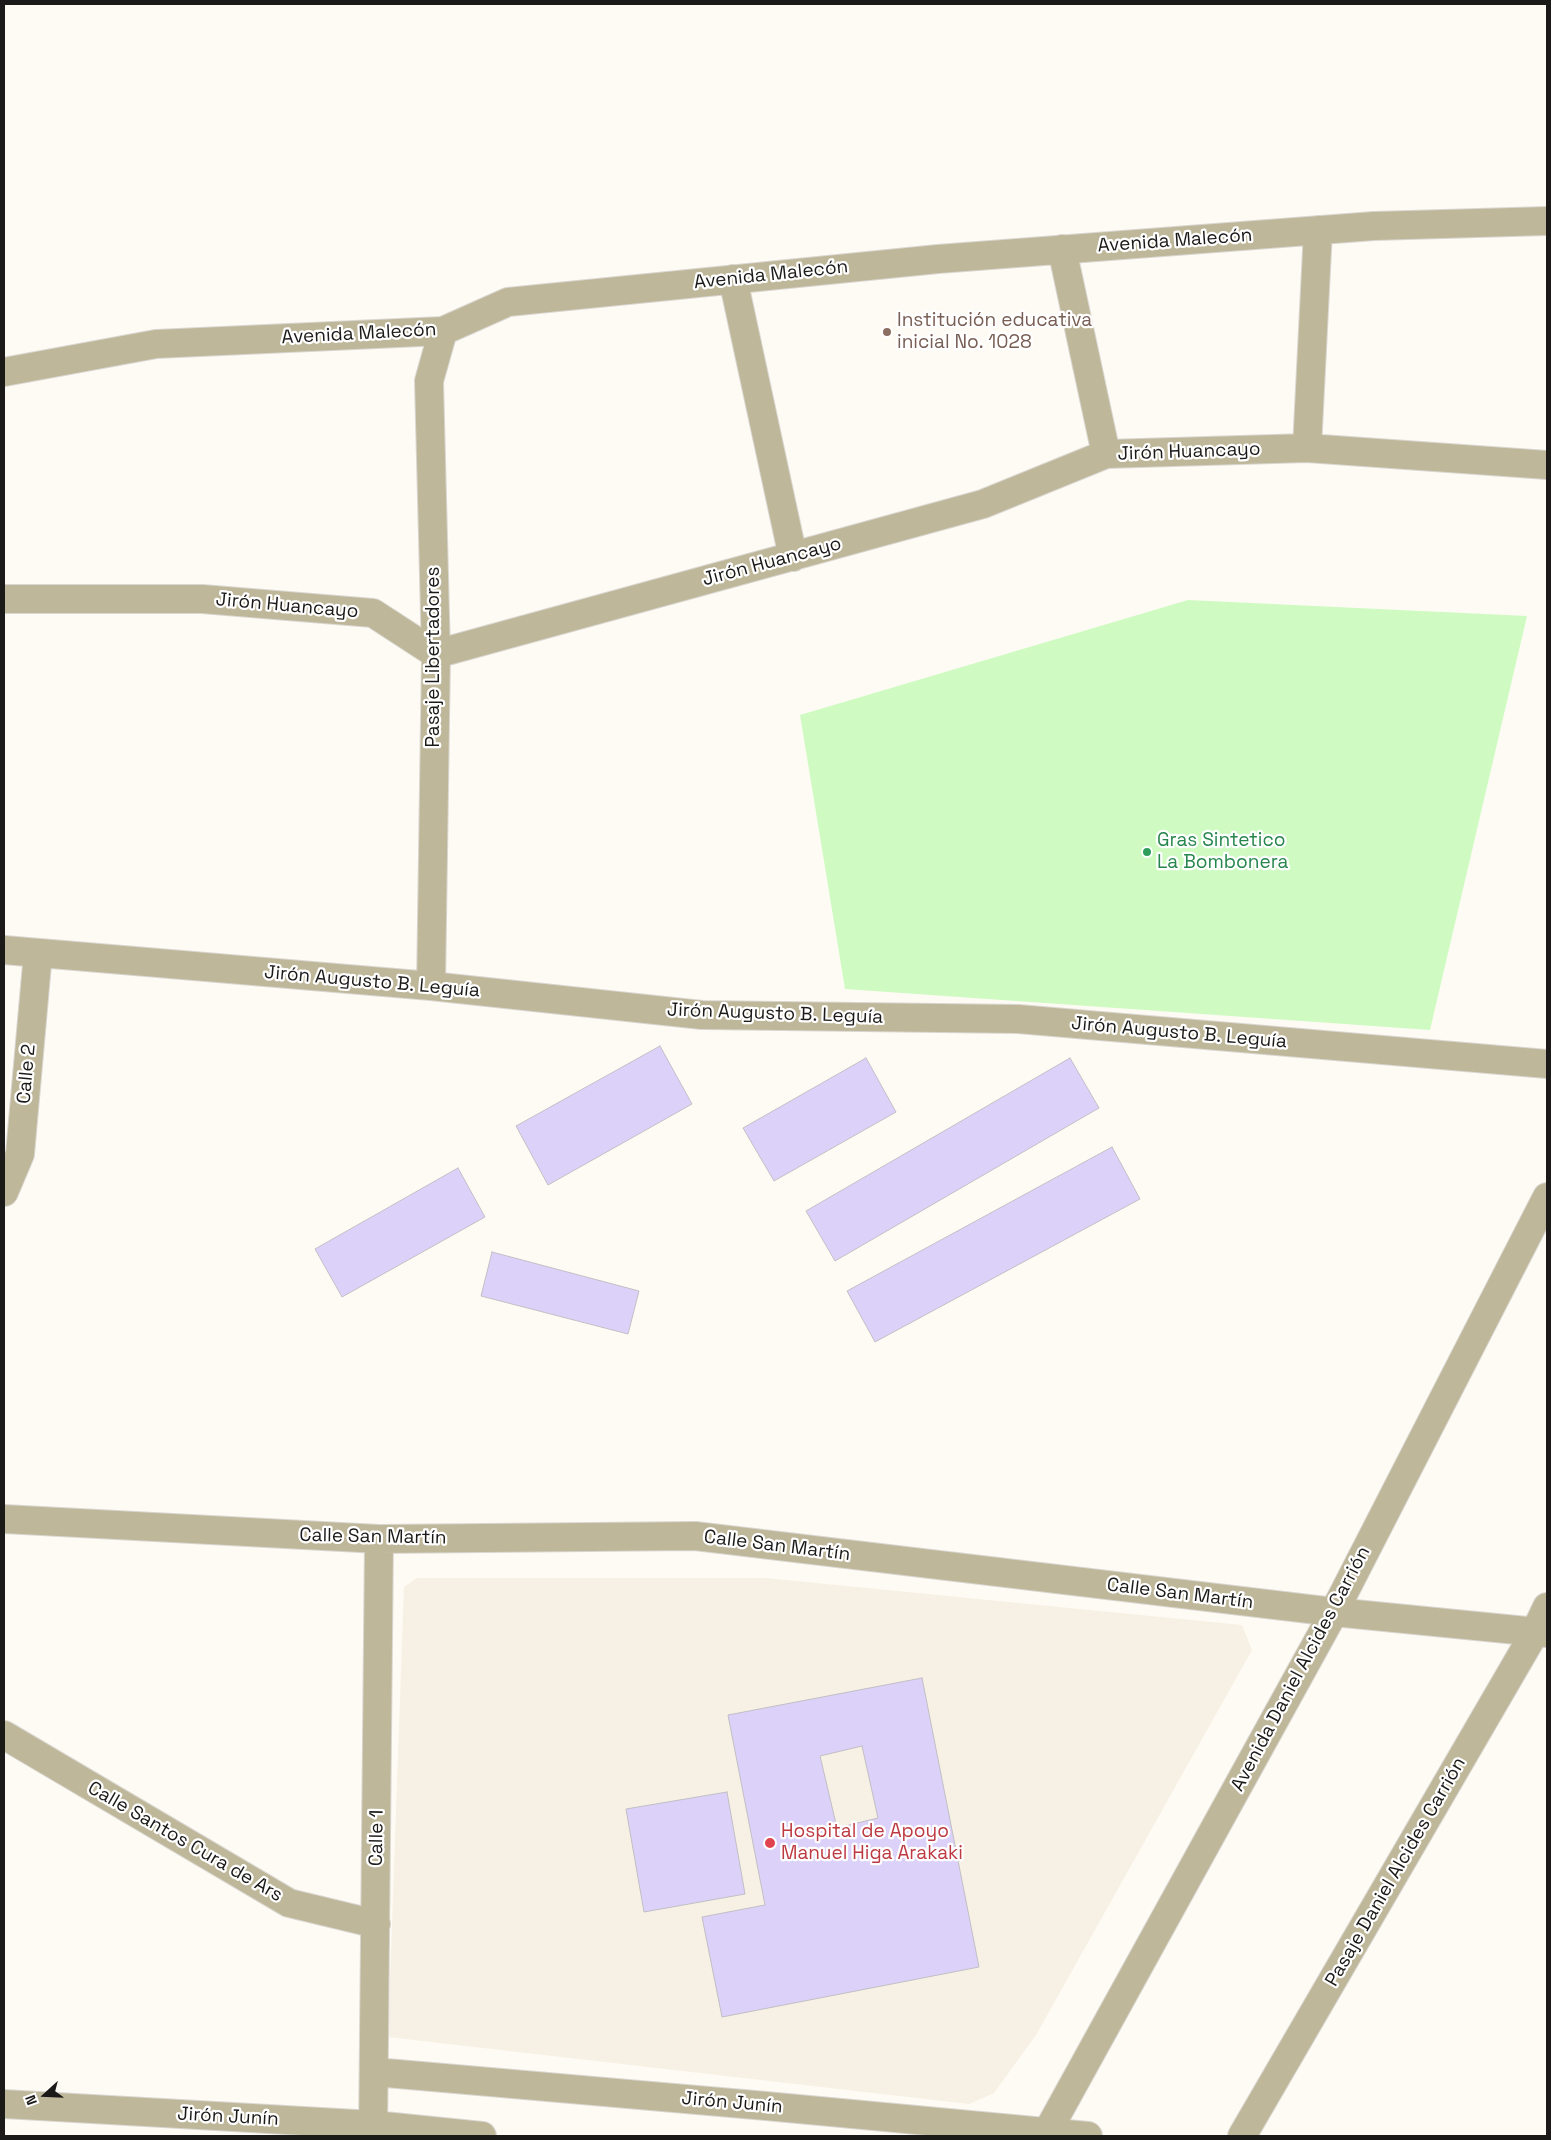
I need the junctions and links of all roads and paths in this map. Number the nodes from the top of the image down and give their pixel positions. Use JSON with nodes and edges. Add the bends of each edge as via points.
{"nodes":[{"id":1,"x":1547,"y":221,"type":"edge"},
{"id":2,"x":1318,"y":230,"type":"junction"},
{"id":3,"x":1062,"y":249,"type":"junction"},
{"id":4,"x":733,"y":279,"type":"junction"},
{"id":5,"x":443,"y":331,"type":"junction"},
{"id":6,"x":4,"y":372,"type":"edge"},
{"id":7,"x":1308,"y":448,"type":"junction"},
{"id":8,"x":1106,"y":454,"type":"junction"},
{"id":9,"x":1547,"y":465,"type":"edge"},
{"id":10,"x":793,"y":556,"type":"junction"},
{"id":11,"x":4,"y":599,"type":"edge"},
{"id":12,"x":436,"y":654,"type":"junction"},
{"id":13,"x":4,"y":950,"type":"edge"},
{"id":14,"x":38,"y":953,"type":"junction"},
{"id":15,"x":431,"y":986,"type":"junction"},
{"id":16,"x":1547,"y":1064,"type":"edge"},
{"id":17,"x":12,"y":1158,"type":"edge"},
{"id":18,"x":4,"y":1192,"type":"edge"},
{"id":19,"x":1547,"y":1197,"type":"edge"},
{"id":20,"x":4,"y":1520,"type":"edge"},
{"id":21,"x":380,"y":1539,"type":"junction"},
{"id":22,"x":1547,"y":1607,"type":"edge"},
{"id":23,"x":1334,"y":1612,"type":"junction"},
{"id":24,"x":1541,"y":1633,"type":"edge"},
{"id":25,"x":4,"y":1735,"type":"edge"},
{"id":26,"x":376,"y":1924,"type":"junction"},
{"id":27,"x":375,"y":2072,"type":"junction"},
{"id":28,"x":4,"y":2104,"type":"edge"},
{"id":29,"x":373,"y":2131,"type":"edge"},
{"id":30,"x":1047,"y":2134,"type":"edge"},
{"id":31,"x":482,"y":2136,"type":"edge"},
{"id":32,"x":1088,"y":2136,"type":"edge"},
{"id":33,"x":1242,"y":2136,"type":"edge"}],
"edges":[{"from":1,"to":2,"type":"street","name":"Avenida Malecón"},
{"from":2,"to":3,"type":"street","name":"Avenida Malecón"},
{"from":2,"to":7,"type":"street"},
{"from":3,"to":4,"type":"street","name":"Avenida Malecón"},
{"from":3,"to":8,"type":"street"},
{"from":4,"to":5,"type":"street","name":"Avenida Malecón","via":[[508,302]]},
{"from":4,"to":10,"type":"street"},
{"from":5,"to":6,"type":"street","name":"Avenida Malecón","via":[[156,344]]},
{"from":5,"to":12,"type":"street","name":"Pasaje Libertadores","via":[[428,381]]},
{"from":7,"to":8,"type":"street","name":"Jirón Huancayo"},
{"from":7,"to":9,"type":"street","name":"Jirón Huancayo"},
{"from":8,"to":10,"type":"street","name":"Jirón Huancayo","via":[[982,504]]},
{"from":10,"to":12,"type":"street","name":"Jirón Huancayo"},
{"from":11,"to":12,"type":"street","name":"Jirón Huancayo","via":[[202,599],[373,614]]},
{"from":12,"to":15,"type":"street","name":"Pasaje Libertadores"},
{"from":13,"to":14,"type":"street","name":"Jirón Augusto B. Leguía"},
{"from":14,"to":15,"type":"street","name":"Jirón Augusto B. Leguía"},
{"from":14,"to":17,"type":"street","name":"Calle 2"},
{"from":15,"to":16,"type":"street","name":"Jirón Augusto B. Leguía","via":[[702,1015],[1018,1019]]},
{"from":17,"to":18,"type":"street","name":"Calle 2"},
{"from":19,"to":23,"type":"street","name":"Avenida Daniel Alcides Carrión"},
{"from":20,"to":21,"type":"street","name":"Calle San Martín"},
{"from":21,"to":23,"type":"street","name":"Calle San Martín","via":[[695,1536]]},
{"from":21,"to":26,"type":"street","name":"Calle 1"},
{"from":22,"to":24,"type":"street","name":"Pasaje Daniel Alcides Carrión"},
{"from":23,"to":24,"type":"street","name":"Calle San Martín"},
{"from":23,"to":30,"type":"street","name":"Avenida Daniel Alcides Carrión"},
{"from":24,"to":33,"type":"street","name":"Pasaje Daniel Alcides Carrión"},
{"from":25,"to":26,"type":"street","name":"Calle Santos Cura de Ars","via":[[289,1903]]},
{"from":26,"to":27,"type":"street","name":"Calle 1"},
{"from":27,"to":29,"type":"street","name":"Calle 1"},
{"from":27,"to":30,"type":"street","name":"Jirón Junín"},
{"from":28,"to":29,"type":"street","name":"Jirón Junín"},
{"from":29,"to":31,"type":"street","name":"Jirón Junín"},
{"from":30,"to":32,"type":"street","name":"Jirón Junín"}]}
